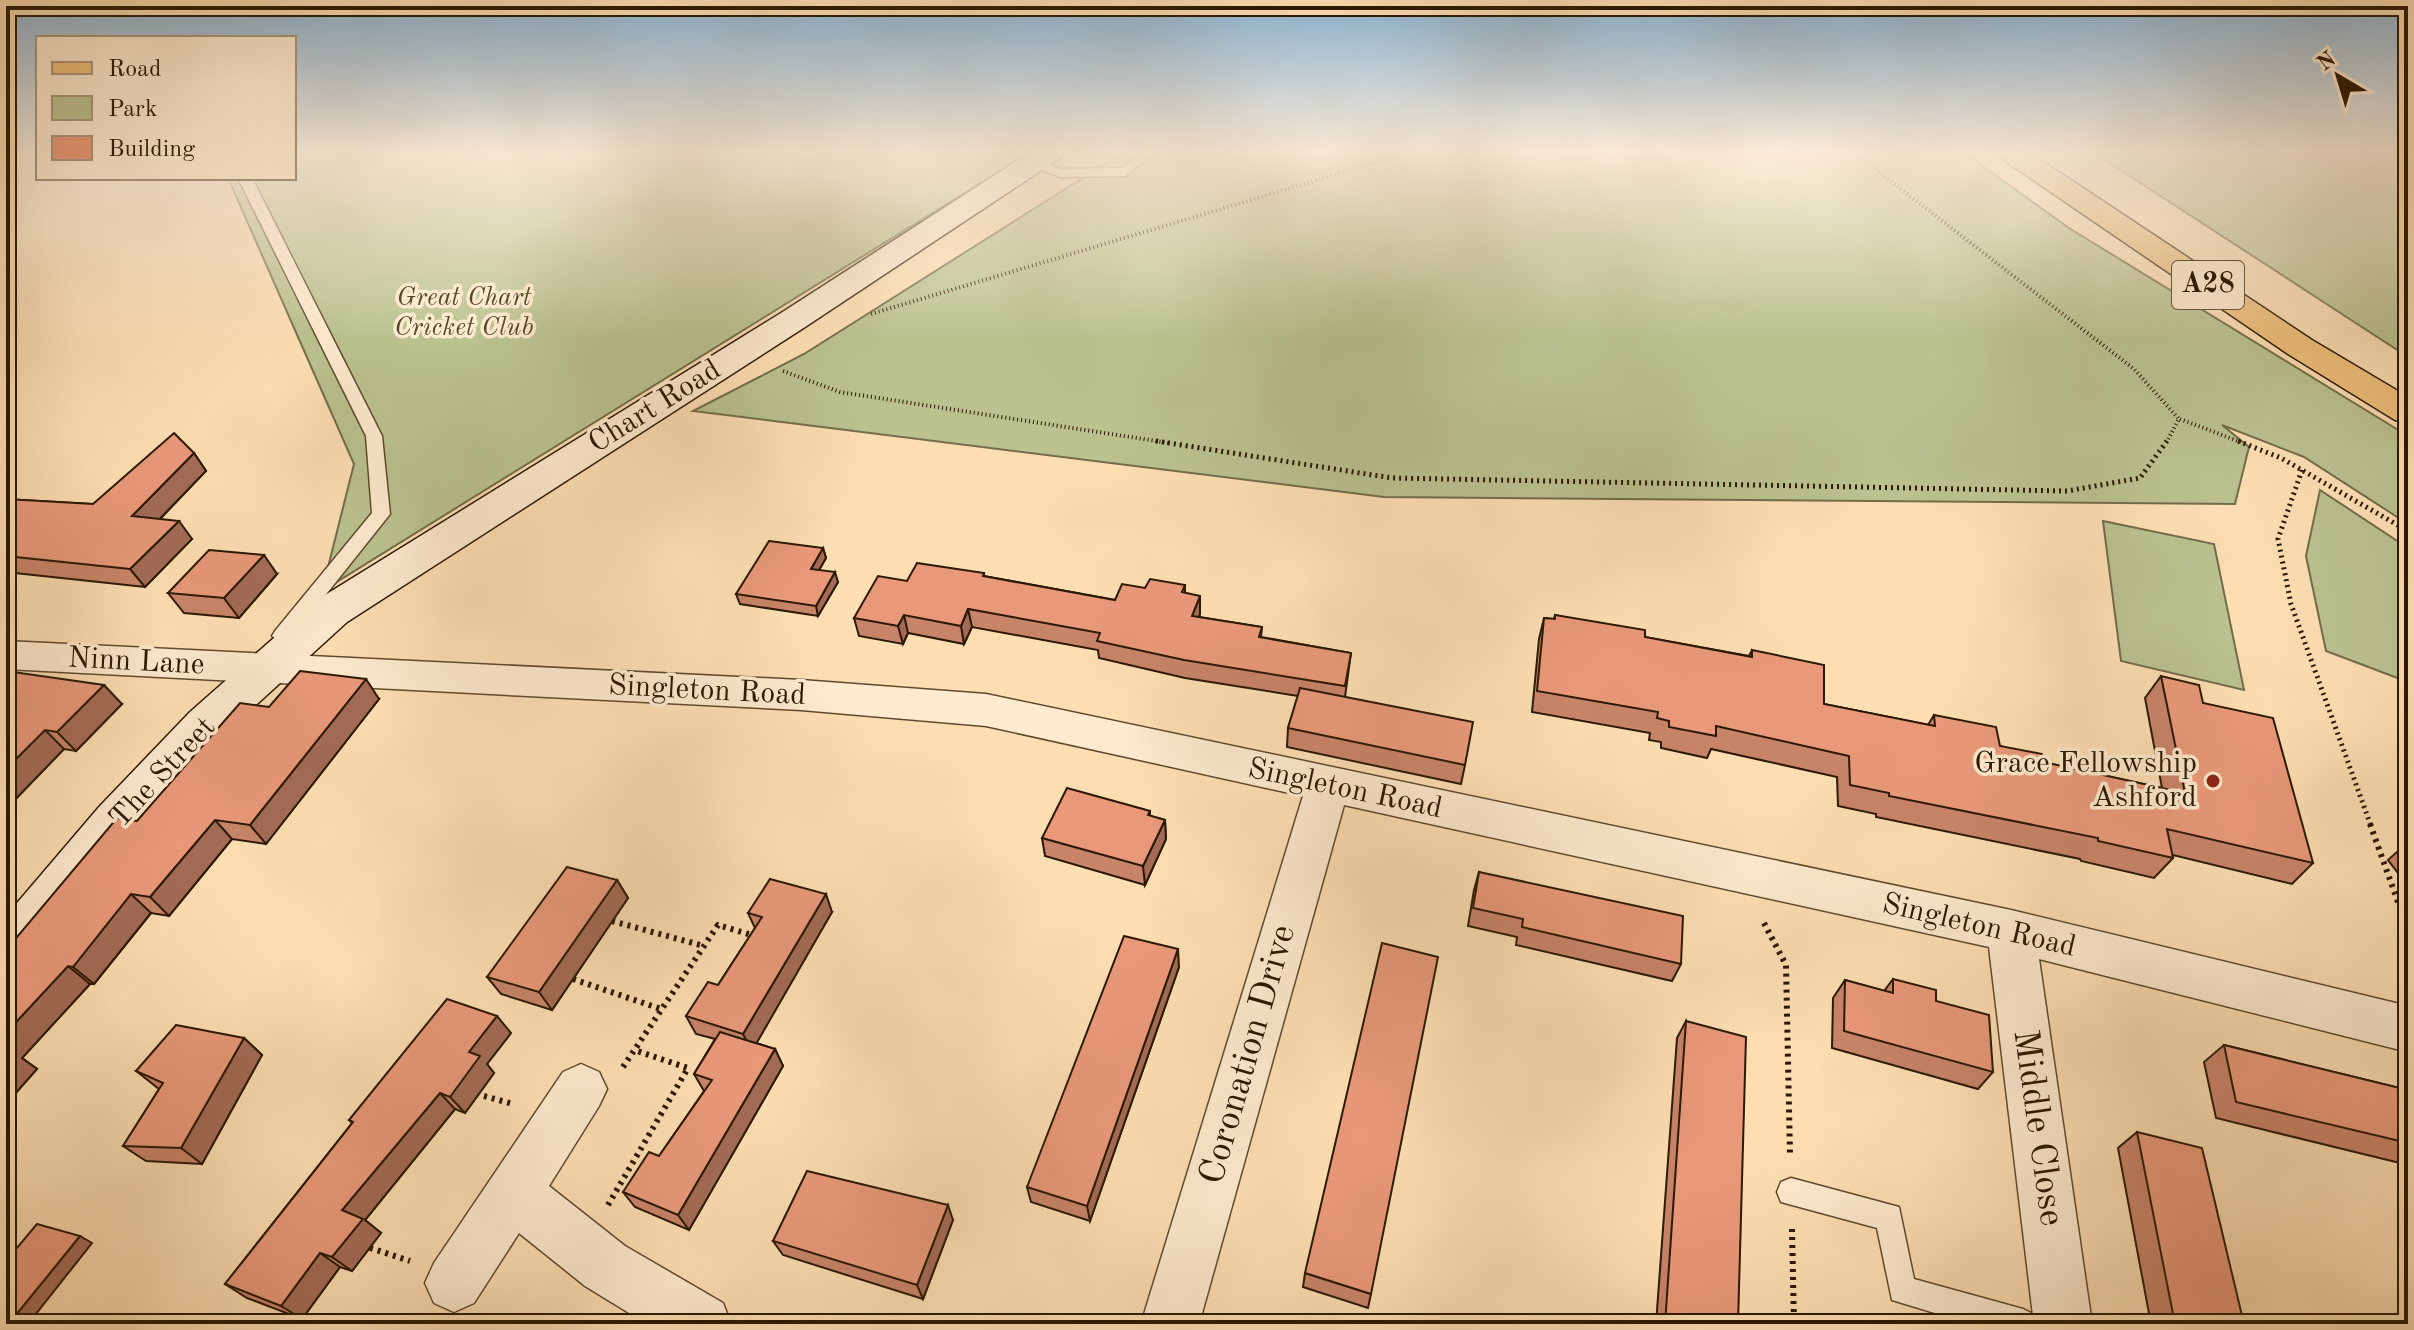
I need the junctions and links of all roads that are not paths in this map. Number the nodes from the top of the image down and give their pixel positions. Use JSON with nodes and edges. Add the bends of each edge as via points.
{"nodes":[{"id":1,"x":263,"y":214,"type":"edge"},
{"id":2,"x":955,"y":214,"type":"edge"},
{"id":3,"x":2103,"y":214,"type":"edge"},
{"id":4,"x":2408,"y":412,"type":"edge"},
{"id":5,"x":6,"y":655,"type":"edge"},
{"id":6,"x":266,"y":670,"type":"junction"},
{"id":7,"x":1328,"y":786,"type":"junction"},
{"id":8,"x":2011,"y":931,"type":"junction"},
{"id":9,"x":6,"y":955,"type":"edge"},
{"id":10,"x":2408,"y":1029,"type":"edge"},
{"id":11,"x":581,"y":1089,"type":"road end"},
{"id":12,"x":1791,"y":1192,"type":"road end"},
{"id":13,"x":513,"y":1193,"type":"junction"},
{"id":14,"x":434,"y":1273,"type":"road end"},
{"id":15,"x":692,"y":1321,"type":"edge"},
{"id":16,"x":1170,"y":1324,"type":"edge"},
{"id":17,"x":2023,"y":1324,"type":"edge"},
{"id":18,"x":2063,"y":1324,"type":"edge"}],
"edges":[{"from":1,"to":6,"type":"lane","via":[[374,436],[381,514],[271,648]]},
{"from":2,"to":6,"type":"street","name":"Chart Road","via":[[332,611]]},
{"from":3,"to":4,"type":"main road","number":"A28","via":[[2300,347]]},
{"from":5,"to":6,"type":"street","name":"Ninn Lane"},
{"from":6,"to":7,"type":"street","name":"Singleton Road","via":[[801,695],[986,710]]},
{"from":6,"to":9,"type":"street","name":"The Street","via":[[206,724],[116,821]]},
{"from":7,"to":8,"type":"street","name":"Singleton Road"},
{"from":7,"to":16,"type":"street","name":"Coronation Drive"},
{"from":8,"to":10,"type":"street","name":"Singleton Road"},
{"from":8,"to":18,"type":"street","name":"Middle Close"},
{"from":11,"to":13,"type":"street"},
{"from":12,"to":17,"type":"lane","via":[[1889,1217],[1902,1290]]},
{"from":13,"to":14,"type":"street"},
{"from":13,"to":15,"type":"street","via":[[605,1266]]}]}
